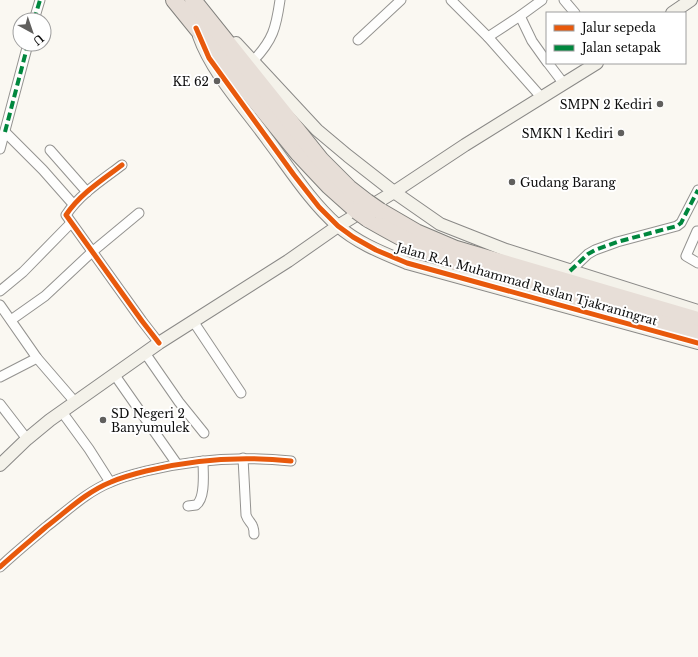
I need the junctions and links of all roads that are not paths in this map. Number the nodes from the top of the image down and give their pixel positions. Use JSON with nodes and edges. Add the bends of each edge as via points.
{"nodes":[{"id":1,"x":40,"y":0,"type":"edge"},
{"id":2,"x":174,"y":0,"type":"edge"},
{"id":3,"x":193,"y":0,"type":"edge"},
{"id":4,"x":280,"y":0,"type":"edge"},
{"id":5,"x":401,"y":0,"type":"edge"},
{"id":6,"x":451,"y":0,"type":"edge"},
{"id":7,"x":542,"y":0,"type":"edge"},
{"id":8,"x":564,"y":0,"type":"edge"},
{"id":9,"x":691,"y":0,"type":"edge"},
{"id":10,"x":698,"y":6,"type":"edge"},
{"id":11,"x":36,"y":12,"type":"edge"},
{"id":12,"x":574,"y":12,"type":"edge"},
{"id":13,"x":673,"y":12,"type":"edge"},
{"id":14,"x":520,"y":16,"type":"junction"},
{"id":15,"x":200,"y":21,"type":"junction"},
{"id":16,"x":488,"y":37,"type":"junction"},
{"id":17,"x":358,"y":40,"type":"dead end"},
{"id":18,"x":26,"y":52,"type":"edge"},
{"id":19,"x":253,"y":61,"type":"junction"},
{"id":20,"x":546,"y":61,"type":"edge"},
{"id":21,"x":549,"y":64,"type":"edge"},
{"id":22,"x":595,"y":64,"type":"edge"},
{"id":23,"x":564,"y":84,"type":"junction"},
{"id":24,"x":542,"y":98,"type":"junction"},
{"id":25,"x":5,"y":132,"type":"junction"},
{"id":26,"x":0,"y":149,"type":"edge"},
{"id":27,"x":50,"y":150,"type":"dead end"},
{"id":28,"x":122,"y":165,"type":"dead end"},
{"id":29,"x":698,"y":190,"type":"edge"},
{"id":30,"x":87,"y":192,"type":"junction"},
{"id":31,"x":394,"y":192,"type":"junction"},
{"id":32,"x":73,"y":204,"type":"junction"},
{"id":33,"x":368,"y":211,"type":"junction"},
{"id":34,"x":139,"y":213,"type":"dead end"},
{"id":35,"x":71,"y":223,"type":"junction"},
{"id":36,"x":682,"y":223,"type":"junction"},
{"id":37,"x":338,"y":226,"type":"junction"},
{"id":38,"x":698,"y":231,"type":"edge"},
{"id":39,"x":92,"y":252,"type":"junction"},
{"id":40,"x":698,"y":263,"type":"edge"},
{"id":41,"x":570,"y":271,"type":"junction"},
{"id":42,"x":0,"y":290,"type":"edge"},
{"id":43,"x":0,"y":305,"type":"edge"},
{"id":44,"x":698,"y":311,"type":"edge"},
{"id":45,"x":11,"y":320,"type":"junction"},
{"id":46,"x":698,"y":320,"type":"edge"},
{"id":47,"x":193,"y":321,"type":"junction"},
{"id":48,"x":698,"y":334,"type":"edge"},
{"id":49,"x":159,"y":343,"type":"junction"},
{"id":50,"x":698,"y":343,"type":"edge"},
{"id":51,"x":145,"y":353,"type":"junction"},
{"id":52,"x":37,"y":358,"type":"junction"},
{"id":53,"x":114,"y":374,"type":"junction"},
{"id":54,"x":0,"y":377,"type":"edge"},
{"id":55,"x":241,"y":393,"type":"dead end"},
{"id":56,"x":75,"y":402,"type":"junction"},
{"id":57,"x":0,"y":404,"type":"edge"},
{"id":58,"x":62,"y":412,"type":"junction"},
{"id":59,"x":204,"y":433,"type":"dead end"},
{"id":60,"x":27,"y":439,"type":"junction"},
{"id":61,"x":242,"y":458,"type":"junction"},
{"id":62,"x":203,"y":461,"type":"junction"},
{"id":63,"x":291,"y":461,"type":"dead end"},
{"id":64,"x":177,"y":464,"type":"junction"},
{"id":65,"x":0,"y":466,"type":"edge"},
{"id":66,"x":110,"y":482,"type":"junction"},
{"id":67,"x":188,"y":506,"type":"dead end"},
{"id":68,"x":254,"y":534,"type":"dead end"},
{"id":69,"x":0,"y":567,"type":"edge"}],
"edges":[{"from":1,"to":11,"type":"street"},
{"from":2,"to":15,"type":"highway","name":"Jalan R.A. Muhammad Ruslan Tjakraningrat"},
{"from":3,"to":15,"type":"highway","name":"Jalan R.A. Muhammad Ruslan Tjakraningrat"},
{"from":4,"to":19,"type":"street","via":[[273,32]]},
{"from":5,"to":17,"type":"street"},
{"from":6,"to":16,"type":"street"},
{"from":7,"to":14,"type":"street"},
{"from":8,"to":12,"type":"street"},
{"from":9,"to":10,"type":"street"},
{"from":9,"to":13,"type":"street"},
{"from":14,"to":16,"type":"street"},
{"from":14,"to":20,"type":"street","via":[[532,41]]},
{"from":15,"to":19,"type":"street","name":"Jalan R.A. Muhammad Ruslan Tjakraningrat","via":[[227,33]]},
{"from":15,"to":33,"type":"highway","name":"Jalan R.A. Muhammad Ruslan Tjakraningrat"},
{"from":15,"to":37,"type":"street","name":"Jalan R.A. Muhammad Ruslan Tjakraningrat","via":[[209,58],[298,180]]},
{"from":16,"to":24,"type":"street"},
{"from":18,"to":25,"type":"street"},
{"from":19,"to":31,"type":"street","name":"Jalan R.A. Muhammad Ruslan Tjakraningrat","via":[[316,130]]},
{"from":21,"to":23,"type":"street"},
{"from":22,"to":23,"type":"street"},
{"from":23,"to":24,"type":"street"},
{"from":24,"to":31,"type":"street"},
{"from":25,"to":26,"type":"street"},
{"from":25,"to":32,"type":"street"},
{"from":27,"to":30,"type":"street"},
{"from":28,"to":30,"type":"street"},
{"from":29,"to":36,"type":"street"},
{"from":30,"to":32,"type":"street"},
{"from":31,"to":37,"type":"street"},
{"from":31,"to":41,"type":"street","name":"Jalan R.A. Muhammad Ruslan Tjakraningrat","via":[[451,230]]},
{"from":32,"to":35,"type":"street","via":[[66,215]]},
{"from":33,"to":46,"type":"highway","name":"Jalan R.A. Muhammad Ruslan Tjakraningrat","via":[[456,249]]},
{"from":33,"to":48,"type":"highway","name":"Jalan R.A. Muhammad Ruslan Tjakraningrat","via":[[410,243],[446,258]]},
{"from":34,"to":39,"type":"street"},
{"from":35,"to":39,"type":"street"},
{"from":35,"to":42,"type":"street","via":[[23,272]]},
{"from":36,"to":38,"type":"street"},
{"from":36,"to":41,"type":"street","via":[[595,250]]},
{"from":37,"to":47,"type":"street","via":[[293,258]]},
{"from":37,"to":50,"type":"street","name":"Jalan R.A. Muhammad Ruslan Tjakraningrat","via":[[376,250],[407,263]]},
{"from":38,"to":40,"type":"street","via":[[686,256]]},
{"from":39,"to":45,"type":"street","via":[[45,296]]},
{"from":39,"to":49,"type":"street"},
{"from":41,"to":44,"type":"street","name":"Jalan R.A. Muhammad Ruslan Tjakraningrat"},
{"from":43,"to":45,"type":"street"},
{"from":45,"to":52,"type":"street"},
{"from":47,"to":49,"type":"street"},
{"from":47,"to":55,"type":"street"},
{"from":49,"to":51,"type":"street"},
{"from":51,"to":53,"type":"street"},
{"from":51,"to":59,"type":"street"},
{"from":52,"to":54,"type":"street"},
{"from":52,"to":56,"type":"street"},
{"from":53,"to":56,"type":"street"},
{"from":53,"to":64,"type":"street"},
{"from":56,"to":58,"type":"street"},
{"from":57,"to":60,"type":"street"},
{"from":58,"to":60,"type":"street"},
{"from":58,"to":66,"type":"street"},
{"from":60,"to":65,"type":"street"},
{"from":61,"to":62,"type":"street"},
{"from":61,"to":63,"type":"street"},
{"from":61,"to":68,"type":"street","via":[[247,517],[253,525]]},
{"from":62,"to":64,"type":"street"},
{"from":62,"to":67,"type":"street","via":[[200,500],[196,505]]},
{"from":64,"to":66,"type":"street"},
{"from":66,"to":69,"type":"street","via":[[91,492],[62,514]]}]}
